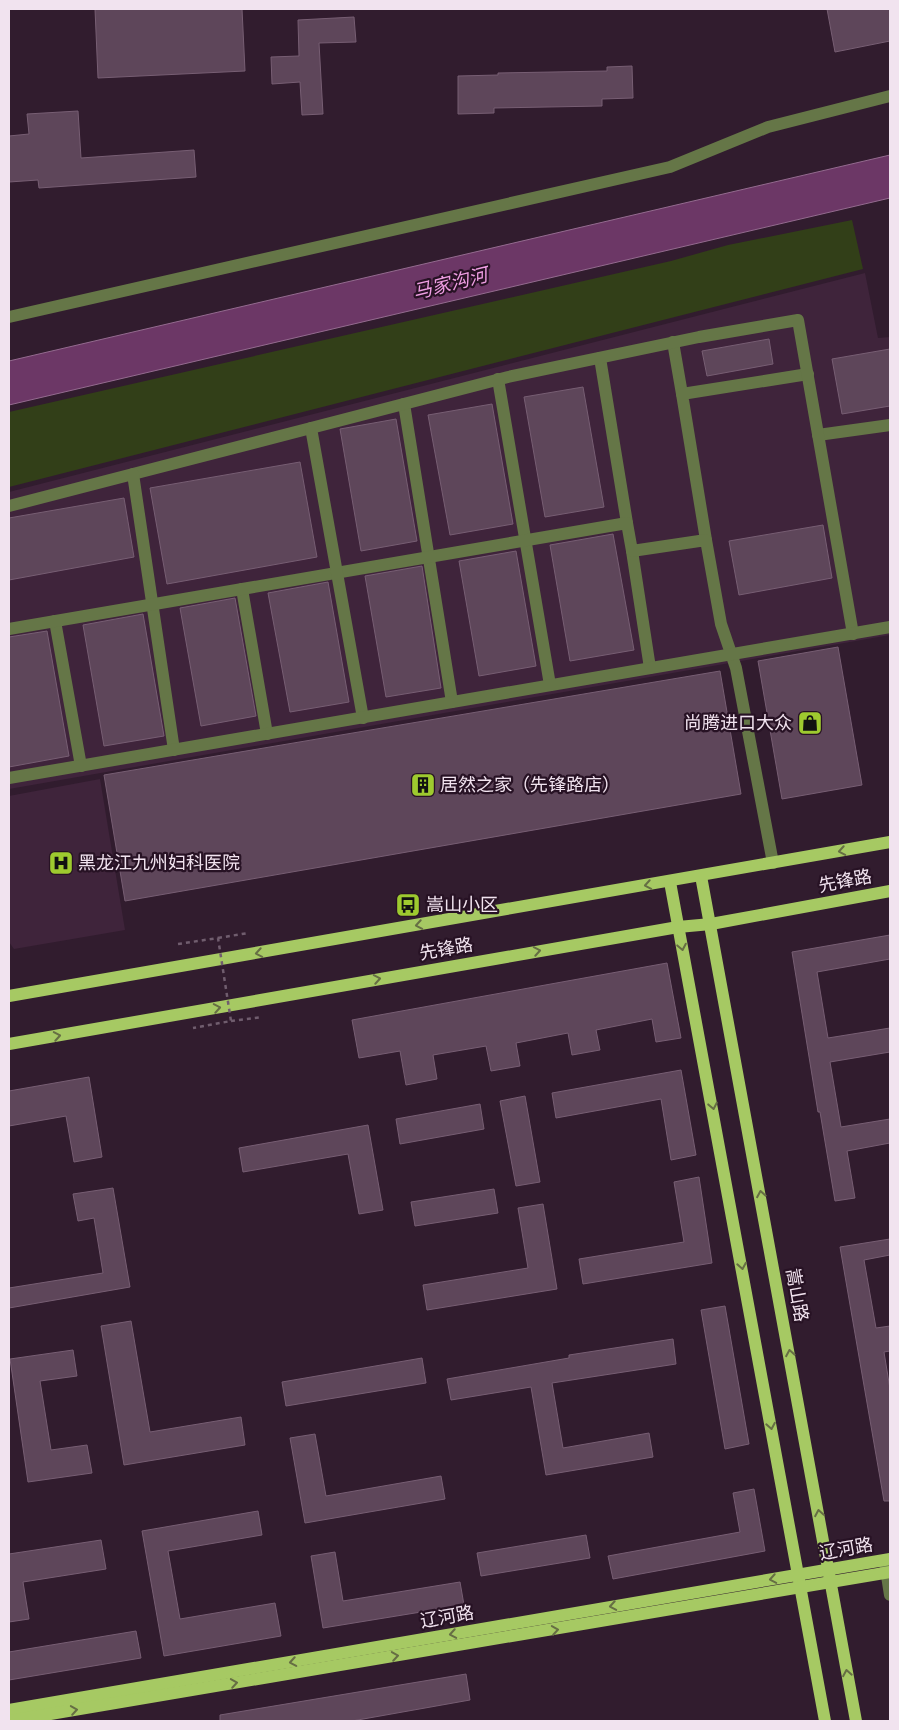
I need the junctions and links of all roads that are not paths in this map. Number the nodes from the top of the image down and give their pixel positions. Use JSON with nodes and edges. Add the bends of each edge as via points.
{"nodes":[{"id":1,"x":890,"y":96,"type":"edge"},
{"id":2,"x":9,"y":317,"type":"edge"},
{"id":3,"x":673,"y":342,"type":"junction"},
{"id":4,"x":600,"y":358,"type":"junction"},
{"id":5,"x":808,"y":374,"type":"junction"},
{"id":6,"x":498,"y":379,"type":"junction"},
{"id":7,"x":682,"y":394,"type":"junction"},
{"id":8,"x":404,"y":404,"type":"junction"},
{"id":9,"x":890,"y":426,"type":"edge"},
{"id":10,"x":311,"y":428,"type":"junction"},
{"id":11,"x":818,"y":435,"type":"junction"},
{"id":12,"x":133,"y":474,"type":"junction"},
{"id":13,"x":9,"y":506,"type":"edge"},
{"id":14,"x":627,"y":523,"type":"junction"},
{"id":15,"x":526,"y":540,"type":"junction"},
{"id":16,"x":706,"y":540,"type":"junction"},
{"id":17,"x":632,"y":551,"type":"junction"},
{"id":18,"x":428,"y":557,"type":"junction"},
{"id":19,"x":336,"y":573,"type":"junction"},
{"id":20,"x":242,"y":589,"type":"junction"},
{"id":21,"x":151,"y":605,"type":"junction"},
{"id":22,"x":55,"y":621,"type":"junction"},
{"id":23,"x":890,"y":626,"type":"edge"},
{"id":24,"x":9,"y":629,"type":"edge"},
{"id":25,"x":853,"y":634,"type":"junction"},
{"id":26,"x":731,"y":654,"type":"junction"},
{"id":27,"x":650,"y":668,"type":"junction"},
{"id":28,"x":550,"y":685,"type":"junction"},
{"id":29,"x":452,"y":702,"type":"junction"},
{"id":30,"x":363,"y":718,"type":"junction"},
{"id":31,"x":267,"y":734,"type":"junction"},
{"id":32,"x":174,"y":750,"type":"junction"},
{"id":33,"x":80,"y":766,"type":"junction"},
{"id":34,"x":9,"y":778,"type":"edge"},
{"id":35,"x":890,"y":842,"type":"edge"},
{"id":36,"x":773,"y":863,"type":"junction"},
{"id":37,"x":701,"y":876,"type":"junction"},
{"id":38,"x":670,"y":882,"type":"junction"},
{"id":39,"x":890,"y":891,"type":"edge"},
{"id":40,"x":711,"y":924,"type":"junction"},
{"id":41,"x":678,"y":926,"type":"junction"},
{"id":42,"x":9,"y":996,"type":"edge"},
{"id":43,"x":9,"y":1044,"type":"edge"},
{"id":44,"x":887,"y":1559,"type":"edge"},
{"id":45,"x":830,"y":1569,"type":"junction"},
{"id":46,"x":888,"y":1573,"type":"edge"},
{"id":47,"x":798,"y":1574,"type":"junction"},
{"id":48,"x":832,"y":1583,"type":"junction"},
{"id":49,"x":801,"y":1588,"type":"junction"},
{"id":50,"x":890,"y":1595,"type":"edge"},
{"id":51,"x":9,"y":1710,"type":"edge"},
{"id":52,"x":9,"y":1721,"type":"edge"},
{"id":53,"x":825,"y":1721,"type":"edge"},
{"id":54,"x":856,"y":1721,"type":"edge"}],
"edges":[{"from":1,"to":2,"type":"street","via":[[768,127],[670,166]]},
{"from":3,"to":4,"type":"street"},
{"from":3,"to":5,"type":"street","via":[[798,320]]},
{"from":3,"to":7,"type":"street"},
{"from":4,"to":6,"type":"street"},
{"from":4,"to":14,"type":"street"},
{"from":5,"to":7,"type":"street"},
{"from":5,"to":11,"type":"street"},
{"from":6,"to":8,"type":"street"},
{"from":6,"to":15,"type":"street"},
{"from":7,"to":16,"type":"street"},
{"from":8,"to":10,"type":"street"},
{"from":8,"to":18,"type":"street"},
{"from":9,"to":11,"type":"street"},
{"from":10,"to":12,"type":"street"},
{"from":10,"to":19,"type":"street"},
{"from":11,"to":25,"type":"street"},
{"from":12,"to":13,"type":"street"},
{"from":12,"to":21,"type":"street"},
{"from":14,"to":15,"type":"street"},
{"from":14,"to":17,"type":"street"},
{"from":15,"to":18,"type":"street"},
{"from":15,"to":28,"type":"street"},
{"from":16,"to":17,"type":"street"},
{"from":16,"to":26,"type":"street","via":[[720,624]]},
{"from":17,"to":27,"type":"street"},
{"from":18,"to":19,"type":"street"},
{"from":18,"to":29,"type":"street"},
{"from":19,"to":20,"type":"street"},
{"from":19,"to":30,"type":"street"},
{"from":20,"to":21,"type":"street"},
{"from":20,"to":31,"type":"street"},
{"from":21,"to":22,"type":"street"},
{"from":21,"to":32,"type":"street"},
{"from":22,"to":24,"type":"street"},
{"from":22,"to":33,"type":"street"},
{"from":23,"to":25,"type":"street"},
{"from":25,"to":26,"type":"street"},
{"from":26,"to":27,"type":"street"},
{"from":26,"to":36,"type":"street"},
{"from":27,"to":28,"type":"street"},
{"from":28,"to":29,"type":"street"},
{"from":29,"to":30,"type":"street"},
{"from":30,"to":31,"type":"street"},
{"from":31,"to":32,"type":"street"},
{"from":32,"to":33,"type":"street"},
{"from":33,"to":34,"type":"street"},
{"from":35,"to":36,"type":"main road","name":"先锋路","one_way":true},
{"from":36,"to":37,"type":"main road","name":"先锋路"},
{"from":37,"to":38,"type":"main road","name":"先锋路"},
{"from":37,"to":40,"type":"main road","name":"嵩山路"},
{"from":38,"to":41,"type":"main road"},
{"from":38,"to":42,"type":"main road","name":"先锋路","one_way":true},
{"from":39,"to":40,"type":"main road","name":"先锋路"},
{"from":40,"to":41,"type":"main road","name":"先锋路"},
{"from":45,"to":40,"type":"main road","name":"嵩山路","one_way":true},
{"from":43,"to":41,"type":"main road","name":"先锋路","one_way":true},
{"from":41,"to":47,"type":"main road","one_way":true},
{"from":44,"to":45,"type":"main road","name":"辽河路"},
{"from":44,"to":46,"type":"street"},
{"from":45,"to":47,"type":"main road","name":"辽河路"},
{"from":45,"to":48,"type":"main road","name":"嵩山路"},
{"from":46,"to":48,"type":"main road","name":"辽河路"},
{"from":46,"to":50,"type":"street"},
{"from":47,"to":49,"type":"main road"},
{"from":47,"to":51,"type":"main road","name":"辽河路","one_way":true},
{"from":48,"to":49,"type":"main road","name":"辽河路"},
{"from":54,"to":48,"type":"main road","name":"嵩山路","one_way":true},
{"from":52,"to":49,"type":"main road","name":"辽河路","one_way":true},
{"from":49,"to":53,"type":"main road"}]}
